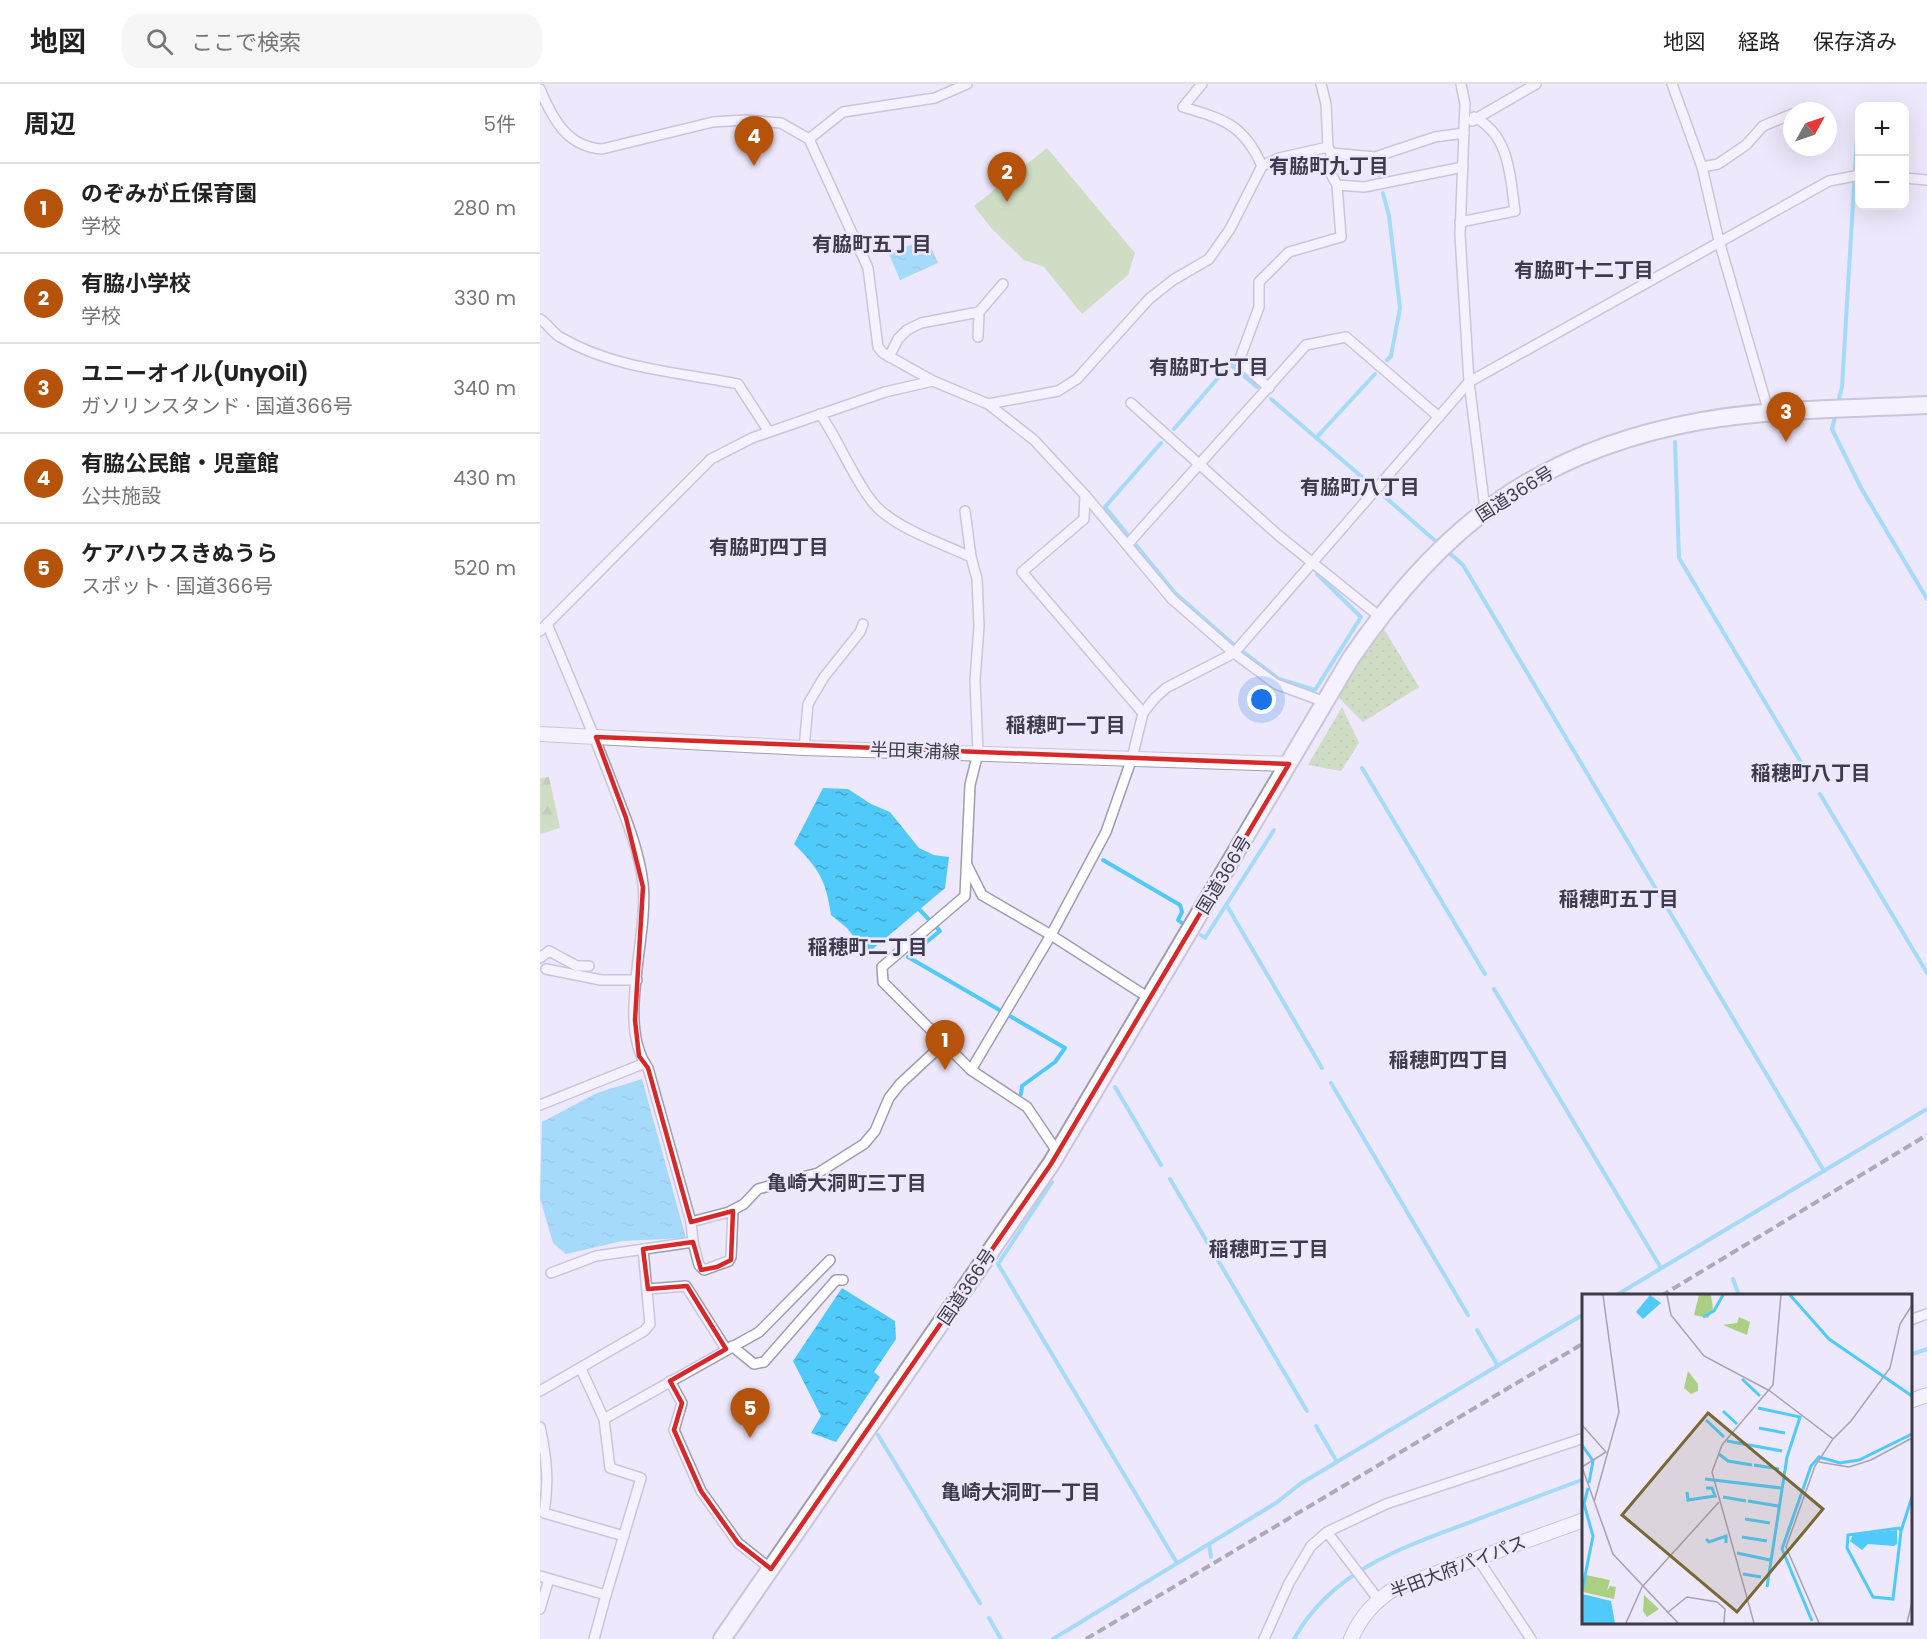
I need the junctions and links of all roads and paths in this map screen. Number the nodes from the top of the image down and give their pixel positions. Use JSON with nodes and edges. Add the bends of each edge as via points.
{"nodes":[{"id":1,"x":967,"y":84,"type":"edge"},
{"id":2,"x":1202,"y":84,"type":"edge"},
{"id":3,"x":1321,"y":84,"type":"edge"},
{"id":4,"x":1461,"y":84,"type":"edge"},
{"id":5,"x":1536,"y":84,"type":"edge"},
{"id":6,"x":1672,"y":84,"type":"edge"},
{"id":7,"x":540,"y":89,"type":"edge"},
{"id":8,"x":1474,"y":117,"type":"junction"},
{"id":9,"x":1783,"y":118,"type":"edge"},
{"id":10,"x":1464,"y":133,"type":"junction"},
{"id":11,"x":809,"y":139,"type":"junction"},
{"id":12,"x":1329,"y":150,"type":"junction"},
{"id":13,"x":1262,"y":166,"type":"junction"},
{"id":14,"x":1702,"y":167,"type":"junction"},
{"id":15,"x":1463,"y":168,"type":"junction"},
{"id":16,"x":1855,"y":176,"type":"edge"},
{"id":17,"x":1909,"y":178,"type":"edge"},
{"id":18,"x":1927,"y":180,"type":"edge"},
{"id":19,"x":1337,"y":185,"type":"junction"},
{"id":20,"x":1460,"y":222,"type":"junction"},
{"id":21,"x":1719,"y":241,"type":"junction"},
{"id":22,"x":1003,"y":284,"type":"dead end"},
{"id":23,"x":979,"y":312,"type":"junction"},
{"id":24,"x":540,"y":319,"type":"edge"},
{"id":25,"x":978,"y":337,"type":"dead end"},
{"id":26,"x":890,"y":357,"type":"junction"},
{"id":27,"x":933,"y":381,"type":"junction"},
{"id":28,"x":1469,"y":382,"type":"junction"},
{"id":29,"x":1269,"y":388,"type":"junction"},
{"id":30,"x":988,"y":404,"type":"junction"},
{"id":31,"x":1131,"y":404,"type":"dead end"},
{"id":32,"x":1927,"y":405,"type":"edge"},
{"id":33,"x":1769,"y":413,"type":"junction"},
{"id":34,"x":820,"y":414,"type":"junction"},
{"id":35,"x":1439,"y":417,"type":"junction"},
{"id":36,"x":769,"y":432,"type":"junction"},
{"id":37,"x":1201,"y":465,"type":"junction"},
{"id":38,"x":1085,"y":495,"type":"junction"},
{"id":39,"x":1485,"y":509,"type":"junction"},
{"id":40,"x":965,"y":511,"type":"dead end"},
{"id":41,"x":1128,"y":544,"type":"junction"},
{"id":42,"x":970,"y":557,"type":"junction"},
{"id":43,"x":1313,"y":564,"type":"junction"},
{"id":44,"x":1380,"y":617,"type":"junction"},
{"id":45,"x":863,"y":624,"type":"dead end"},
{"id":46,"x":544,"y":628,"type":"edge"},
{"id":47,"x":1234,"y":653,"type":"junction"},
{"id":48,"x":1325,"y":702,"type":"junction"},
{"id":49,"x":1143,"y":713,"type":"junction"},
{"id":50,"x":540,"y":734,"type":"edge"},
{"id":51,"x":596,"y":737,"type":"junction"},
{"id":52,"x":804,"y":748,"type":"junction"},
{"id":53,"x":978,"y":753,"type":"junction"},
{"id":54,"x":1132,"y":758,"type":"junction"},
{"id":55,"x":1289,"y":764,"type":"junction"},
{"id":56,"x":966,"y":863,"type":"junction"},
{"id":57,"x":1051,"y":935,"type":"junction"},
{"id":58,"x":540,"y":958,"type":"edge"},
{"id":59,"x":589,"y":966,"type":"dead end"},
{"id":60,"x":543,"y":971,"type":"edge"},
{"id":61,"x":637,"y":980,"type":"junction"},
{"id":62,"x":1149,"y":998,"type":"junction"},
{"id":63,"x":943,"y":1044,"type":"junction"},
{"id":64,"x":645,"y":1063,"type":"junction"},
{"id":65,"x":971,"y":1070,"type":"junction"},
{"id":66,"x":540,"y":1105,"type":"edge"},
{"id":67,"x":1058,"y":1153,"type":"junction"},
{"id":68,"x":733,"y":1210,"type":"junction"},
{"id":69,"x":691,"y":1222,"type":"junction"},
{"id":70,"x":693,"y":1242,"type":"junction"},
{"id":71,"x":643,"y":1250,"type":"junction"},
{"id":72,"x":830,"y":1260,"type":"dead end"},
{"id":73,"x":551,"y":1273,"type":"dead end"},
{"id":74,"x":843,"y":1280,"type":"dead end"},
{"id":75,"x":648,"y":1289,"type":"junction"},
{"id":76,"x":1927,"y":1314,"type":"edge"},
{"id":77,"x":1912,"y":1320,"type":"edge"},
{"id":78,"x":729,"y":1347,"type":"junction"},
{"id":79,"x":581,"y":1369,"type":"junction"},
{"id":80,"x":670,"y":1381,"type":"junction"},
{"id":81,"x":540,"y":1391,"type":"edge"},
{"id":82,"x":1927,"y":1395,"type":"edge"},
{"id":83,"x":1912,"y":1401,"type":"edge"},
{"id":84,"x":604,"y":1419,"type":"junction"},
{"id":85,"x":540,"y":1428,"type":"edge"},
{"id":86,"x":1582,"y":1439,"type":"edge"},
{"id":87,"x":1582,"y":1521,"type":"edge"},
{"id":88,"x":1327,"y":1532,"type":"junction"},
{"id":89,"x":624,"y":1536,"type":"junction"},
{"id":90,"x":1478,"y":1558,"type":"junction"},
{"id":91,"x":771,"y":1569,"type":"junction"},
{"id":92,"x":544,"y":1578,"type":"edge"},
{"id":93,"x":606,"y":1595,"type":"junction"},
{"id":94,"x":1374,"y":1595,"type":"junction"},
{"id":95,"x":540,"y":1609,"type":"edge"},
{"id":96,"x":594,"y":1639,"type":"edge"},
{"id":97,"x":722,"y":1639,"type":"edge"},
{"id":98,"x":1264,"y":1639,"type":"edge"},
{"id":99,"x":1351,"y":1639,"type":"edge"},
{"id":100,"x":1531,"y":1639,"type":"edge"}],
"edges":[{"from":1,"to":11,"type":"street","via":[[935,98],[843,112]]},
{"from":2,"to":13,"type":"street","via":[[1183,107],[1226,122],[1245,135]]},
{"from":3,"to":12,"type":"street"},
{"from":4,"to":10,"type":"street"},
{"from":5,"to":8,"type":"street"},
{"from":6,"to":14,"type":"street"},
{"from":7,"to":11,"type":"street","via":[[553,118],[567,135],[592,148],[602,149],[712,122],[745,120],[781,123]]},
{"from":8,"to":10,"type":"street"},
{"from":8,"to":20,"type":"street","via":[[1485,123],[1505,149],[1515,211]]},
{"from":9,"to":14,"type":"street","via":[[1763,126],[1746,145],[1718,164]]},
{"from":10,"to":12,"type":"street","via":[[1435,136],[1375,158]]},
{"from":10,"to":15,"type":"street"},
{"from":11,"to":26,"type":"street","via":[[868,268],[878,347]]},
{"from":12,"to":13,"type":"street","via":[[1279,158]]},
{"from":12,"to":19,"type":"street","via":[[1330,172]]},
{"from":13,"to":30,"type":"street","via":[[1230,230],[1209,260],[1149,299],[1077,379],[1058,391]]},
{"from":14,"to":21,"type":"street"},
{"from":15,"to":19,"type":"street","via":[[1364,187]]},
{"from":15,"to":20,"type":"street"},
{"from":16,"to":21,"type":"street","via":[[1829,182]]},
{"from":17,"to":18,"type":"street"},
{"from":19,"to":29,"type":"street","via":[[1341,237],[1288,252],[1260,282],[1258,307],[1239,361]]},
{"from":20,"to":28,"type":"street"},
{"from":21,"to":28,"type":"street"},
{"from":21,"to":33,"type":"street"},
{"from":22,"to":23,"type":"street"},
{"from":23,"to":25,"type":"street"},
{"from":23,"to":26,"type":"street","via":[[921,323],[907,330]]},
{"from":24,"to":36,"type":"street","via":[[557,336],[622,364],[738,384]]},
{"from":26,"to":27,"type":"street"},
{"from":27,"to":30,"type":"street"},
{"from":27,"to":34,"type":"street"},
{"from":28,"to":35,"type":"street"},
{"from":28,"to":39,"type":"street"},
{"from":29,"to":35,"type":"street","via":[[1306,345],[1346,337]]},
{"from":29,"to":37,"type":"street"},
{"from":30,"to":38,"type":"street","via":[[1034,440]]},
{"from":31,"to":37,"type":"street"},
{"from":32,"to":33,"type":"highway","name":"国道366号"},
{"from":33,"to":39,"type":"highway","name":"国道366号","via":[[1701,421],[1606,446],[1542,474]]},
{"from":34,"to":36,"type":"street"},
{"from":34,"to":42,"type":"street","via":[[880,510],[904,527]]},
{"from":35,"to":43,"type":"street"},
{"from":36,"to":46,"type":"street","via":[[711,459]]},
{"from":37,"to":41,"type":"street"},
{"from":37,"to":43,"type":"street"},
{"from":38,"to":41,"type":"street"},
{"from":38,"to":49,"type":"street","via":[[1084,519],[1022,572]]},
{"from":39,"to":44,"type":"highway","name":"国道366号","via":[[1442,546]]},
{"from":40,"to":42,"type":"street"},
{"from":41,"to":47,"type":"street","via":[[1172,599]]},
{"from":42,"to":53,"type":"street","via":[[976,579],[979,626],[975,680]]},
{"from":43,"to":44,"type":"street"},
{"from":43,"to":47,"type":"street"},
{"from":44,"to":48,"type":"highway","name":"国道366号"},
{"from":45,"to":52,"type":"street","via":[[808,704]]},
{"from":46,"to":51,"type":"street"},
{"from":47,"to":48,"type":"street","via":[[1276,684]]},
{"from":47,"to":49,"type":"street","via":[[1166,688]]},
{"from":48,"to":55,"type":"highway","name":"国道366号"},
{"from":49,"to":54,"type":"street"},
{"from":50,"to":51,"type":"main road","name":"半田東浦線"},
{"from":51,"to":52,"type":"main road","name":"半田東浦線"},
{"from":51,"to":61,"type":"street","via":[[640,866],[643,934]]},
{"from":52,"to":53,"type":"main road","name":"半田東浦線"},
{"from":53,"to":54,"type":"main road","name":"半田東浦線"},
{"from":53,"to":56,"type":"street","via":[[970,785]]},
{"from":54,"to":55,"type":"main road","name":"半田東浦線"},
{"from":54,"to":57,"type":"street","via":[[1106,832]]},
{"from":55,"to":62,"type":"highway","name":"国道366号"},
{"from":56,"to":57,"type":"street","via":[[982,895]]},
{"from":56,"to":63,"type":"street","via":[[965,896],[882,967],[883,982]]},
{"from":57,"to":62,"type":"street"},
{"from":57,"to":65,"type":"street"},
{"from":58,"to":59,"type":"street","via":[[549,951],[577,966]]},
{"from":58,"to":60,"type":"street"},
{"from":60,"to":61,"type":"street","via":[[602,980]]},
{"from":61,"to":64,"type":"street","via":[[635,1020],[639,1056]]},
{"from":62,"to":67,"type":"highway","name":"国道366号"},
{"from":63,"to":65,"type":"street"},
{"from":63,"to":68,"type":"street","via":[[900,1084],[864,1144],[819,1173],[758,1189]]},
{"from":64,"to":66,"type":"street"},
{"from":64,"to":69,"type":"street"},
{"from":65,"to":67,"type":"street","via":[[1027,1107]]},
{"from":67,"to":91,"type":"highway","name":"国道366号"},
{"from":68,"to":69,"type":"street"},
{"from":68,"to":70,"type":"street","via":[[729,1262],[704,1270]]},
{"from":69,"to":70,"type":"street"},
{"from":70,"to":71,"type":"street"},
{"from":71,"to":73,"type":"street","via":[[596,1256]]},
{"from":71,"to":75,"type":"street"},
{"from":72,"to":78,"type":"street","via":[[768,1325]]},
{"from":74,"to":78,"type":"street","via":[[836,1280],[764,1362],[754,1364]]},
{"from":75,"to":78,"type":"street","via":[[686,1286]]},
{"from":75,"to":79,"type":"street","via":[[650,1324]]},
{"from":76,"to":77,"type":"street"},
{"from":78,"to":80,"type":"street"},
{"from":79,"to":81,"type":"street"},
{"from":79,"to":84,"type":"street"},
{"from":80,"to":84,"type":"street"},
{"from":80,"to":91,"type":"street","via":[[682,1403],[674,1430],[701,1491],[738,1543]]},
{"from":82,"to":83,"type":"main road"},
{"from":84,"to":89,"type":"street","via":[[610,1468],[641,1478]]},
{"from":85,"to":89,"type":"street","via":[[549,1485],[543,1513]]},
{"from":86,"to":88,"type":"street","via":[[1386,1504]]},
{"from":87,"to":90,"type":"main road","name":"半田大府パイパス"},
{"from":88,"to":94,"type":"street"},
{"from":88,"to":98,"type":"street","via":[[1311,1546],[1289,1583]]},
{"from":89,"to":93,"type":"street"},
{"from":90,"to":94,"type":"main road","name":"半田大府パイパス"},
{"from":90,"to":100,"type":"street"},
{"from":91,"to":97,"type":"highway","name":"国道366号"},
{"from":92,"to":93,"type":"street"},
{"from":92,"to":95,"type":"street"},
{"from":93,"to":96,"type":"street"},
{"from":94,"to":99,"type":"main road","name":"半田大府パイパス"}]}
